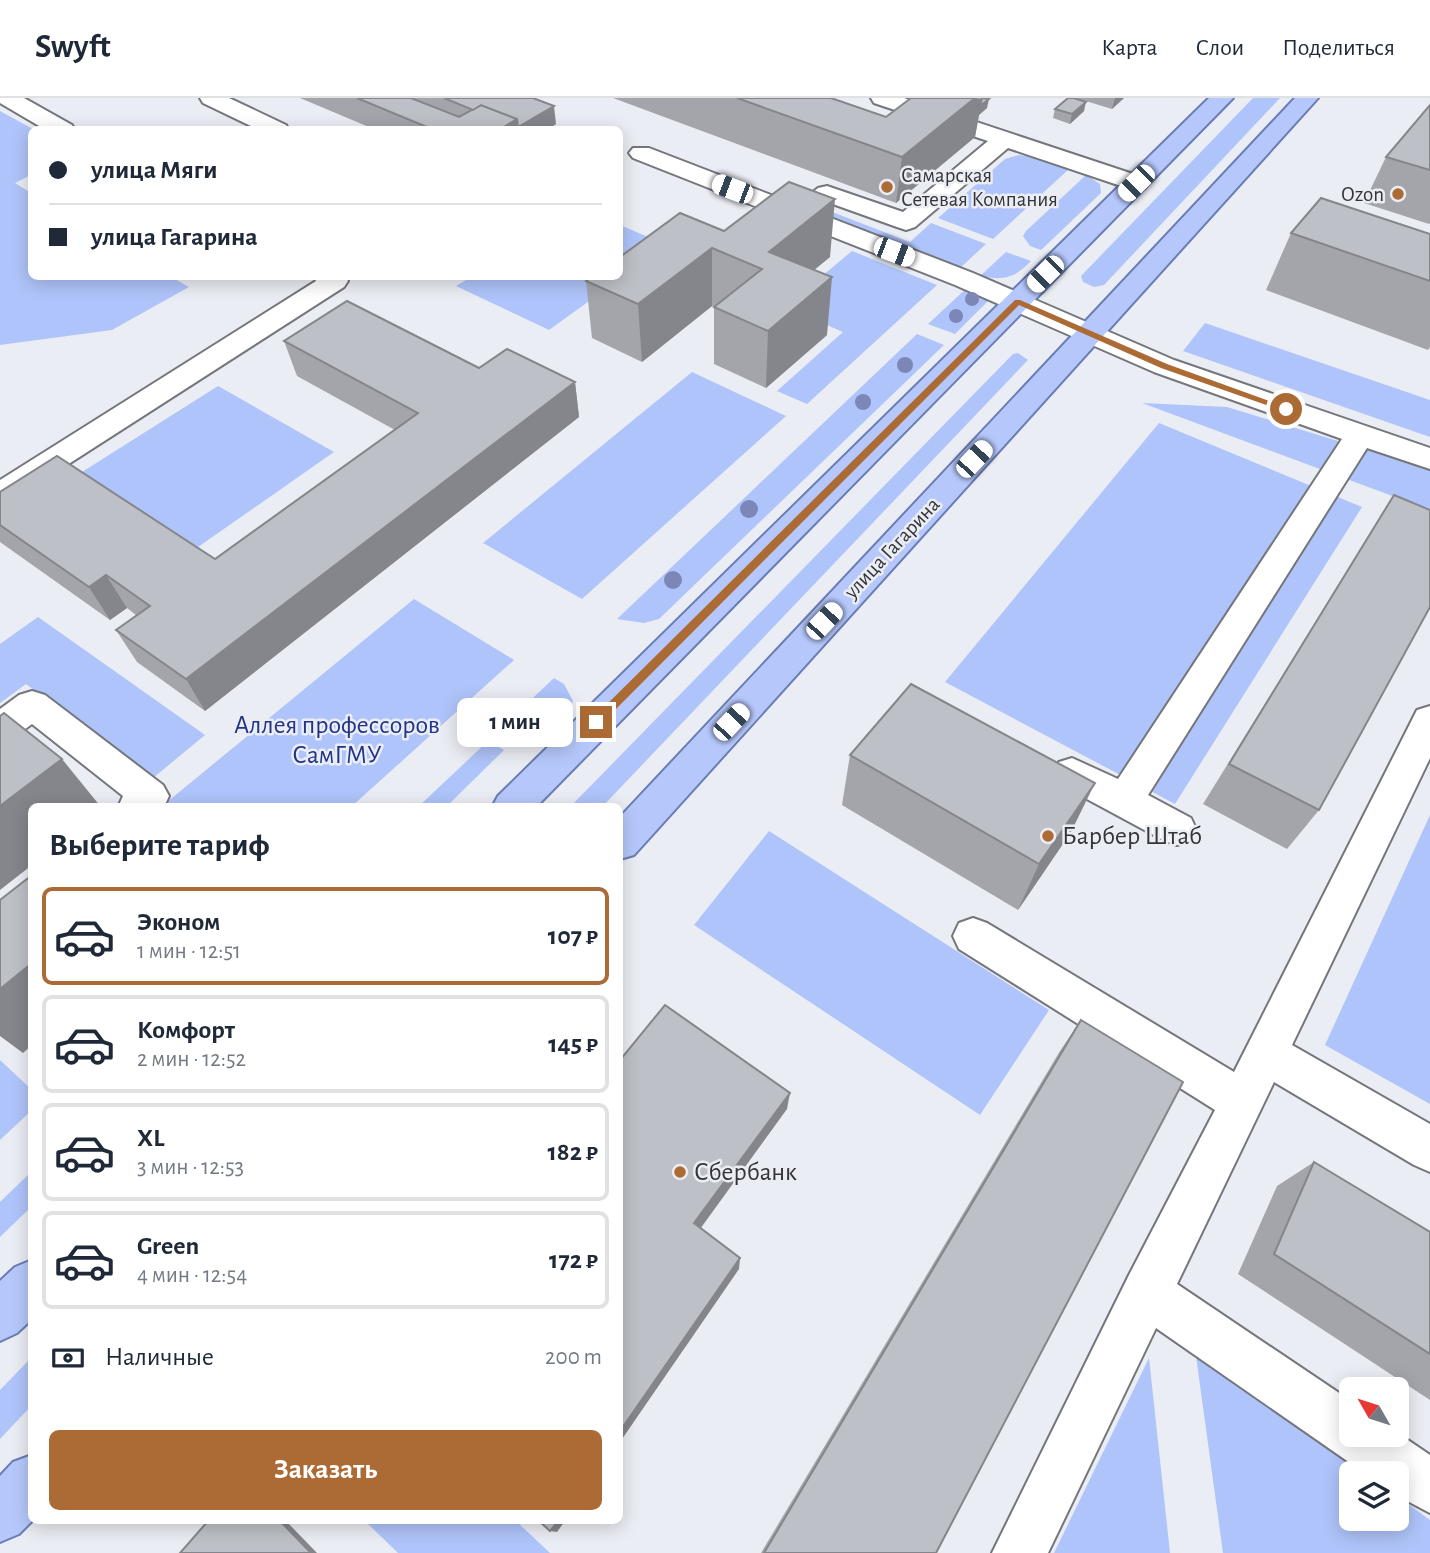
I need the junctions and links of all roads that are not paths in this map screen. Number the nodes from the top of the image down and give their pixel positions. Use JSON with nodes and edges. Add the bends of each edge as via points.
{"nodes":[{"id":1,"x":8,"y":98,"type":"edge"},
{"id":2,"x":882,"y":98,"type":"edge"},
{"id":3,"x":1222,"y":98,"type":"edge"},
{"id":4,"x":1307,"y":98,"type":"edge"},
{"id":5,"x":227,"y":101,"type":"edge"},
{"id":6,"x":57,"y":126,"type":"edge"},
{"id":7,"x":271,"y":126,"type":"edge"},
{"id":8,"x":1005,"y":139,"type":"junction"},
{"id":9,"x":641,"y":153,"type":"dead end"},
{"id":10,"x":1136,"y":183,"type":"junction"},
{"id":11,"x":800,"y":215,"type":"junction"},
{"id":12,"x":332,"y":280,"type":"edge"},
{"id":13,"x":1017,"y":302,"type":"junction"},
{"id":14,"x":1089,"y":334,"type":"junction"},
{"id":15,"x":1360,"y":435,"type":"junction"},
{"id":16,"x":1430,"y":459,"type":"edge"},
{"id":17,"x":0,"y":494,"type":"edge"},
{"id":18,"x":1430,"y":720,"type":"edge"},
{"id":19,"x":0,"y":728,"type":"edge"},
{"id":20,"x":1072,"y":773,"type":"edge"},
{"id":21,"x":1124,"y":801,"type":"junction"},
{"id":22,"x":142,"y":803,"type":"edge"},
{"id":23,"x":515,"y":803,"type":"edge"},
{"id":24,"x":1177,"y":829,"type":"dead end"},
{"id":25,"x":623,"y":840,"type":"edge"},
{"id":26,"x":973,"y":936,"type":"dead end"},
{"id":27,"x":1265,"y":1053,"type":"junction"},
{"id":28,"x":1241,"y":1101,"type":"junction"},
{"id":29,"x":1430,"y":1149,"type":"edge"},
{"id":30,"x":28,"y":1288,"type":"edge"},
{"id":31,"x":1146,"y":1292,"type":"junction"},
{"id":32,"x":0,"y":1316,"type":"edge"},
{"id":33,"x":1339,"y":1424,"type":"edge"},
{"id":34,"x":1373,"y":1447,"type":"edge"},
{"id":35,"x":28,"y":1485,"type":"edge"},
{"id":36,"x":1430,"y":1486,"type":"edge"},
{"id":37,"x":0,"y":1515,"type":"edge"},
{"id":38,"x":1018,"y":1553,"type":"edge"}],
"edges":[{"from":1,"to":6,"type":"street"},
{"from":2,"to":8,"type":"street"},
{"from":3,"to":10,"type":"main road"},
{"from":4,"to":14,"type":"main road","name":"улица Гагарина"},
{"from":5,"to":7,"type":"street"},
{"from":8,"to":10,"type":"street"},
{"from":8,"to":11,"type":"street","via":[[906,222],[827,193]]},
{"from":9,"to":11,"type":"street"},
{"from":10,"to":13,"type":"main road"},
{"from":11,"to":13,"type":"street"},
{"from":12,"to":17,"type":"street"},
{"from":13,"to":14,"type":"street"},
{"from":13,"to":23,"type":"main road"},
{"from":14,"to":15,"type":"street","via":[[1164,366]]},
{"from":14,"to":25,"type":"main road","name":"улица Гагарина"},
{"from":15,"to":16,"type":"street"},
{"from":15,"to":21,"type":"street"},
{"from":18,"to":27,"type":"street"},
{"from":19,"to":22,"type":"street","via":[[32,705],[150,796]]},
{"from":20,"to":21,"type":"street"},
{"from":21,"to":24,"type":"street"},
{"from":26,"to":28,"type":"street"},
{"from":27,"to":28,"type":"street"},
{"from":27,"to":29,"type":"street"},
{"from":28,"to":31,"type":"street"},
{"from":30,"to":32,"type":"main road"},
{"from":31,"to":33,"type":"street"},
{"from":31,"to":38,"type":"street"},
{"from":34,"to":36,"type":"street"},
{"from":35,"to":37,"type":"main road"}]}
